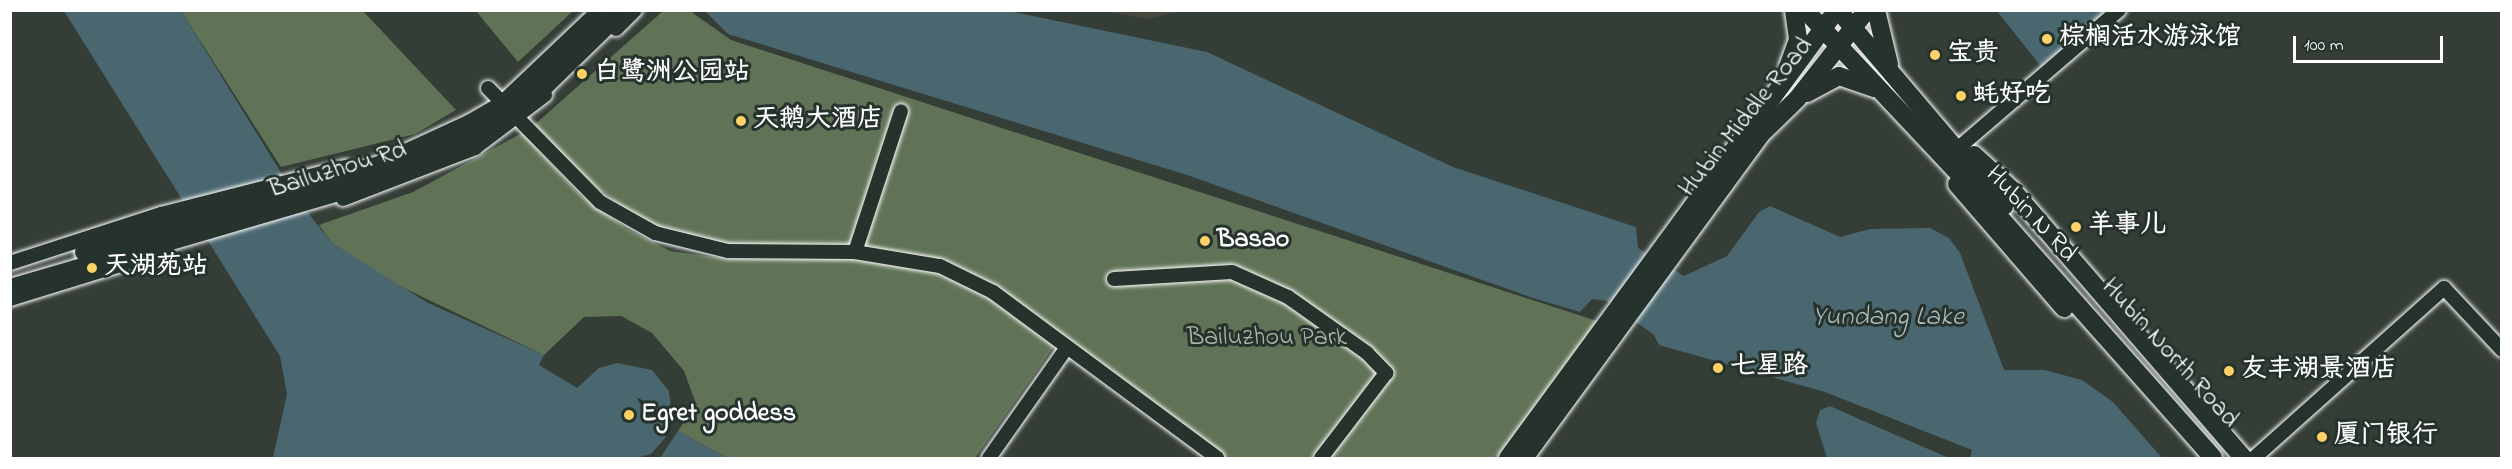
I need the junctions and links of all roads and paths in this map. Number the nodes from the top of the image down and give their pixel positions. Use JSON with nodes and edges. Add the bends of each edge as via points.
{"nodes":[{"id":1,"x":591,"y":10,"type":"edge"},
{"id":2,"x":602,"y":10,"type":"edge"},
{"id":3,"x":623,"y":10,"type":"edge"},
{"id":4,"x":636,"y":10,"type":"edge"},
{"id":5,"x":1794,"y":10,"type":"edge"},
{"id":6,"x":1806,"y":10,"type":"edge"},
{"id":7,"x":1837,"y":10,"type":"edge"},
{"id":8,"x":1867,"y":10,"type":"edge"},
{"id":9,"x":1876,"y":10,"type":"edge"},
{"id":10,"x":2120,"y":10,"type":"edge"},
{"id":11,"x":1823,"y":28,"type":"junction"},
{"id":12,"x":1852,"y":29,"type":"junction"},
{"id":13,"x":1839,"y":44,"type":"junction"},
{"id":14,"x":1893,"y":73,"type":"junction"},
{"id":15,"x":1779,"y":87,"type":"junction"},
{"id":16,"x":488,"y":88,"type":"dead end"},
{"id":17,"x":1882,"y":91,"type":"junction"},
{"id":18,"x":1797,"y":99,"type":"junction"},
{"id":19,"x":507,"y":110,"type":"junction"},
{"id":20,"x":901,"y":111,"type":"dead end"},
{"id":21,"x":1932,"y":115,"type":"junction"},
{"id":22,"x":1963,"y":144,"type":"junction"},
{"id":23,"x":1945,"y":161,"type":"junction"},
{"id":24,"x":306,"y":192,"type":"junction"},
{"id":25,"x":171,"y":231,"type":"junction"},
{"id":26,"x":855,"y":252,"type":"junction"},
{"id":27,"x":1664,"y":254,"type":"junction"},
{"id":28,"x":10,"y":263,"type":"edge"},
{"id":29,"x":10,"y":275,"type":"edge"},
{"id":30,"x":1114,"y":279,"type":"dead end"},
{"id":31,"x":10,"y":288,"type":"edge"},
{"id":32,"x":10,"y":299,"type":"edge"},
{"id":33,"x":1619,"y":316,"type":"junction"},
{"id":34,"x":1066,"y":349,"type":"junction"},
{"id":35,"x":2502,"y":350,"type":"edge"},
{"id":36,"x":1201,"y":454,"type":"edge"},
{"id":37,"x":989,"y":459,"type":"edge"},
{"id":38,"x":1217,"y":459,"type":"edge"},
{"id":39,"x":1321,"y":459,"type":"edge"},
{"id":40,"x":1508,"y":459,"type":"edge"},
{"id":41,"x":1524,"y":459,"type":"edge"},
{"id":42,"x":2198,"y":459,"type":"edge"},
{"id":43,"x":2213,"y":459,"type":"edge"},
{"id":44,"x":2228,"y":459,"type":"edge"},
{"id":45,"x":2243,"y":459,"type":"edge"},
{"id":46,"x":2254,"y":459,"type":"edge"}],
"edges":[{"from":1,"to":19,"type":"street","name":"Bailuzhou Rd"},
{"from":2,"to":19,"type":"main road","name":"Bailuzhou Rd"},
{"from":3,"to":19,"type":"main road","name":"Bailuzhou Rd"},
{"from":4,"to":19,"type":"street","name":"Bailuzhou Rd"},
{"from":5,"to":15,"type":"main road","via":[[1798,39]]},
{"from":6,"to":11,"type":"main road","name":"Hubin N Rd"},
{"from":7,"to":11,"type":"main road","name":"Hubin Middle Road"},
{"from":7,"to":12,"type":"main road","name":"Hubin North Road"},
{"from":8,"to":12,"type":"main road","name":"Hubin Middle Road"},
{"from":9,"to":14,"type":"main road","via":[[1877,32]]},
{"from":10,"to":22,"type":"street"},
{"from":11,"to":13,"type":"main road","name":"Hubin N Rd"},
{"from":11,"to":15,"type":"main road","name":"Hubin Middle Road"},
{"from":12,"to":13,"type":"main road","name":"Hubin Middle Road"},
{"from":12,"to":14,"type":"main road","name":"Hubin North Road"},
{"from":13,"to":17,"type":"main road","name":"Hubin N Rd"},
{"from":13,"to":18,"type":"main road","name":"Hubin Middle Road"},
{"from":14,"to":21,"type":"main road","name":"Hubin North Road"},
{"from":15,"to":27,"type":"main road","name":"Hubin Middle Road"},
{"from":16,"to":19,"type":"street"},
{"from":17,"to":18,"type":"main road","via":[[1839,76]]},
{"from":17,"to":23,"type":"main road","name":"Hubin N Rd"},
{"from":18,"to":27,"type":"main road","name":"Hubin Middle Road","via":[[1760,135]]},
{"from":19,"to":24,"type":"street","name":"Bailuzhou Rd"},
{"from":19,"to":24,"type":"main road","name":"Bailuzhou Rd","via":[[476,137],[368,183]]},
{"from":19,"to":26,"type":"street","via":[[600,202],[670,239],[753,254]]},
{"from":20,"to":26,"type":"street"},
{"from":21,"to":22,"type":"main road"},
{"from":21,"to":44,"type":"main road","name":"Hubin North Road","via":[[2012,216]]},
{"from":22,"to":45,"type":"main road","via":[[2013,190]]},
{"from":23,"to":42,"type":"main road","via":[[1963,197]]},
{"from":23,"to":43,"type":"main road","name":"Hubin N Rd"},
{"from":24,"to":25,"type":"main road","name":"Bailuzhou Rd"},
{"from":24,"to":25,"type":"street","name":"Bailuzhou Rd"},
{"from":25,"to":28,"type":"street","name":"Bailuzhou Rd"},
{"from":25,"to":29,"type":"main road","name":"Bailuzhou Rd"},
{"from":25,"to":31,"type":"main road","name":"Bailuzhou Rd"},
{"from":25,"to":32,"type":"street","name":"Bailuzhou Rd"},
{"from":26,"to":34,"type":"street","via":[[940,266],[962,276]]},
{"from":27,"to":33,"type":"main road"},
{"from":30,"to":39,"type":"street","via":[[1232,272],[1288,297],[1368,353],[1386,373]]},
{"from":33,"to":40,"type":"main road"},
{"from":33,"to":41,"type":"main road"},
{"from":34,"to":36,"type":"street"},
{"from":34,"to":37,"type":"street"},
{"from":35,"to":46,"type":"street","via":[[2444,288]]},
{"from":36,"to":38,"type":"street"}]}
